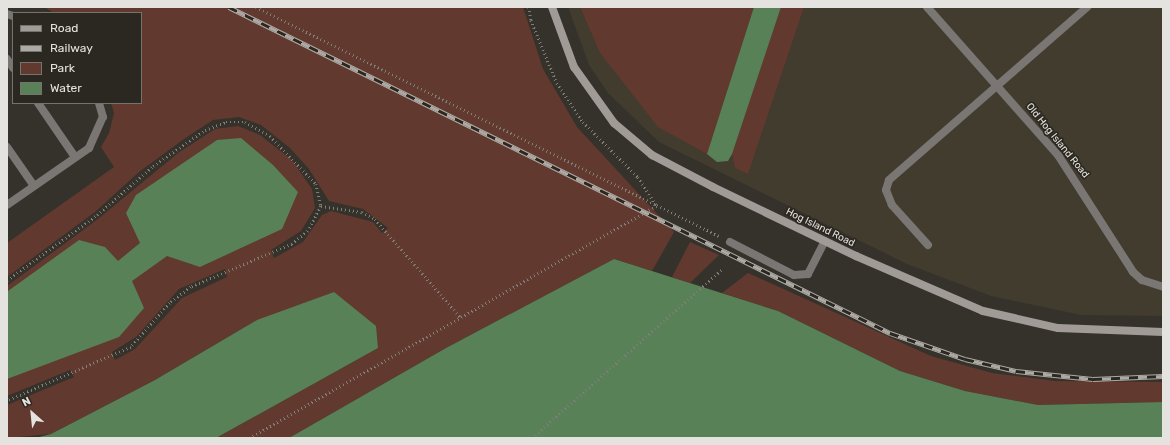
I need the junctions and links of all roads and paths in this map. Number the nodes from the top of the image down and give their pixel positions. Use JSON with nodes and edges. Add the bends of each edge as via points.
{"nodes":[{"id":1,"x":256,"y":7,"type":"edge"},
{"id":2,"x":529,"y":7,"type":"edge"},
{"id":3,"x":552,"y":7,"type":"edge"},
{"id":4,"x":927,"y":7,"type":"edge"},
{"id":5,"x":1087,"y":7,"type":"edge"},
{"id":6,"x":998,"y":86,"type":"junction"},
{"id":7,"x":39,"y":104,"type":"edge"},
{"id":8,"x":99,"y":104,"type":"edge"},
{"id":9,"x":7,"y":147,"type":"edge"},
{"id":10,"x":75,"y":157,"type":"junction"},
{"id":11,"x":34,"y":186,"type":"junction"},
{"id":12,"x":7,"y":205,"type":"edge"},
{"id":13,"x":657,"y":205,"type":"junction"},
{"id":14,"x":321,"y":206,"type":"junction"},
{"id":15,"x":824,"y":241,"type":"junction"},
{"id":16,"x":730,"y":242,"type":"joint"},
{"id":17,"x":928,"y":245,"type":"dead end"},
{"id":18,"x":721,"y":270,"type":"dead end"},
{"id":19,"x":7,"y":280,"type":"edge"},
{"id":20,"x":1163,"y":287,"type":"edge"},
{"id":21,"x":461,"y":318,"type":"junction"},
{"id":22,"x":1163,"y":332,"type":"edge"},
{"id":23,"x":7,"y":401,"type":"edge"},
{"id":24,"x":249,"y":438,"type":"edge"},
{"id":25,"x":532,"y":438,"type":"edge"}],
"edges":[{"from":1,"to":13,"type":"path"},
{"from":2,"to":13,"type":"path","via":[[531,20],[557,83],[583,122],[638,177]]},
{"from":3,"to":15,"type":"street","name":"Hog Island Road","via":[[562,41],[582,80],[597,104],[630,138],[652,155]]},
{"from":4,"to":6,"type":"lane","name":"Old Hog Island Road"},
{"from":5,"to":6,"type":"lane"},
{"from":6,"to":17,"type":"lane","via":[[889,180],[886,190],[892,205]]},
{"from":6,"to":20,"type":"lane","name":"Old Hog Island Road","via":[[1075,178],[1133,272],[1142,280]]},
{"from":7,"to":10,"type":"lane"},
{"from":8,"to":10,"type":"lane","via":[[103,117],[100,131],[89,148]]},
{"from":9,"to":11,"type":"lane"},
{"from":10,"to":11,"type":"lane"},
{"from":11,"to":12,"type":"lane"},
{"from":13,"to":16,"type":"path"},
{"from":13,"to":21,"type":"path"},
{"from":14,"to":19,"type":"path","via":[[316,184],[270,136],[245,122],[226,122],[205,130],[153,166],[97,215]]},
{"from":14,"to":21,"type":"path","via":[[349,209],[376,219]]},
{"from":14,"to":23,"type":"path","via":[[308,231],[292,244],[191,287],[170,303],[131,347]]},
{"from":15,"to":16,"type":"lane","via":[[808,274],[794,274]]},
{"from":15,"to":22,"type":"street","name":"Hog Island Road","via":[[953,300],[1007,318],[1096,332]]},
{"from":18,"to":25,"type":"path"},
{"from":21,"to":24,"type":"path"}]}
